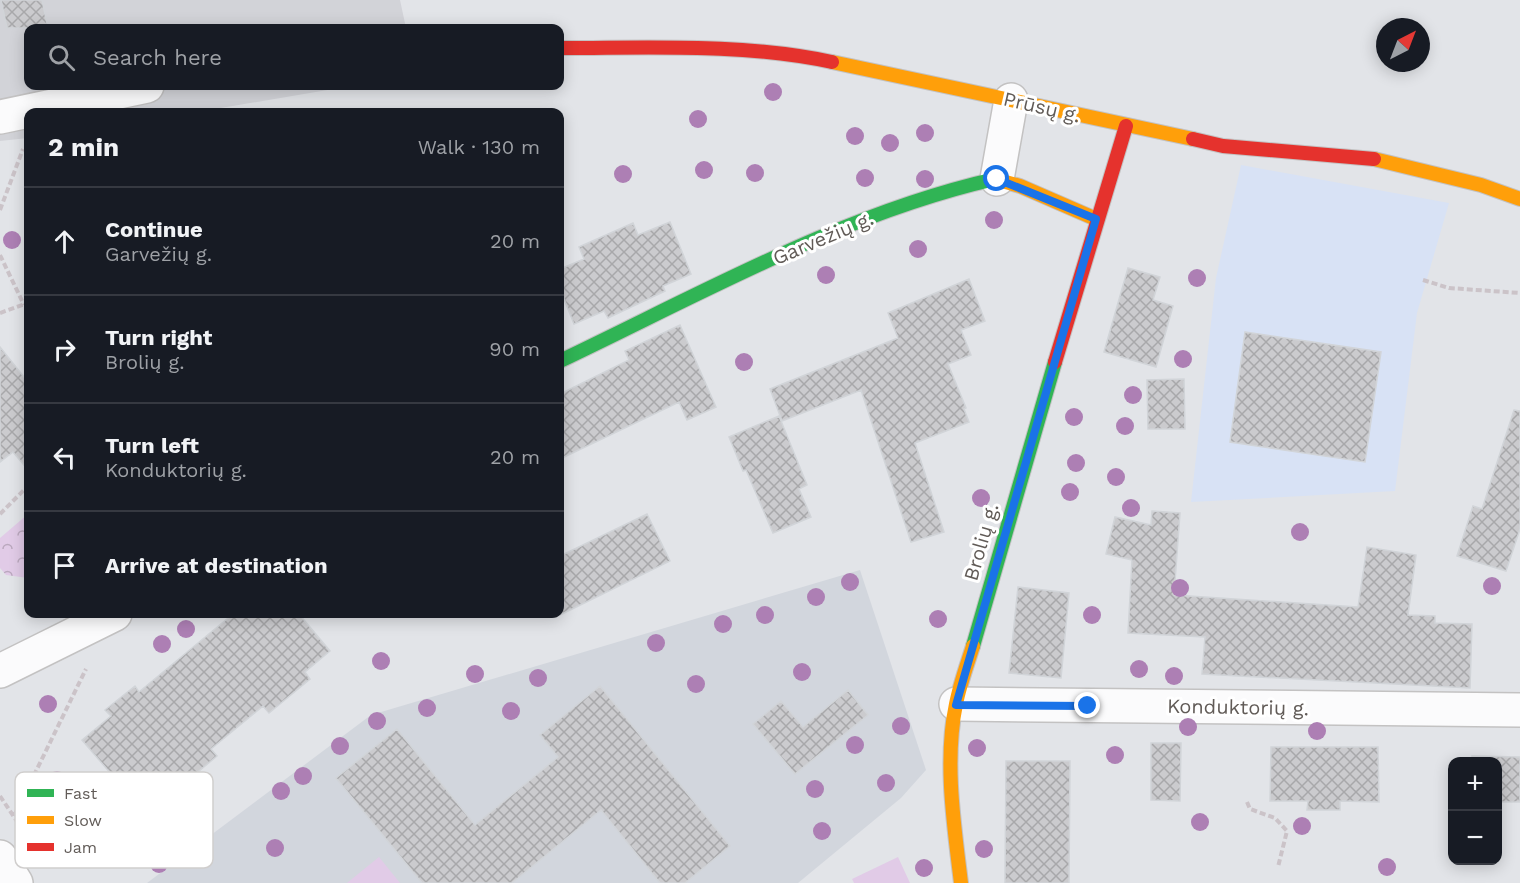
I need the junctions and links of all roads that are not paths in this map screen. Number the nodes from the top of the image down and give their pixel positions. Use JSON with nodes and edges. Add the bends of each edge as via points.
{"nodes":[{"id":1,"x":564,"y":48,"type":"edge"},
{"id":2,"x":128,"y":90,"type":"edge"},
{"id":3,"x":1011,"y":100,"type":"junction"},
{"id":4,"x":43,"y":108,"type":"edge"},
{"id":5,"x":24,"y":112,"type":"edge"},
{"id":6,"x":0,"y":117,"type":"edge"},
{"id":7,"x":1126,"y":126,"type":"junction"},
{"id":8,"x":997,"y":179,"type":"junction"},
{"id":9,"x":1520,"y":199,"type":"edge"},
{"id":10,"x":1096,"y":219,"type":"junction"},
{"id":11,"x":564,"y":359,"type":"edge"},
{"id":12,"x":107,"y":618,"type":"edge"},
{"id":13,"x":0,"y":672,"type":"edge"},
{"id":14,"x":956,"y":705,"type":"junction"},
{"id":15,"x":1520,"y":710,"type":"edge"},
{"id":16,"x":0,"y":857,"type":"edge"},
{"id":17,"x":16,"y":883,"type":"edge"},
{"id":18,"x":961,"y":883,"type":"edge"}],
"edges":[{"from":1,"to":3,"type":"street","name":"Prūsų g.","via":[[718,48],[803,56]]},
{"from":2,"to":4,"type":"street"},
{"from":3,"to":7,"type":"street","name":"Prūsų g."},
{"from":3,"to":8,"type":"street"},
{"from":5,"to":6,"type":"street"},
{"from":7,"to":9,"type":"street","name":"Prūsų g.","via":[[1223,146],[1386,160]]},
{"from":7,"to":10,"type":"street","name":"Brolių g."},
{"from":8,"to":10,"type":"street"},
{"from":8,"to":11,"type":"street","name":"Garvežių g.","via":[[956,188],[842,227]]},
{"from":10,"to":14,"type":"street","name":"Brolių g."},
{"from":12,"to":13,"type":"street"},
{"from":14,"to":15,"type":"street","name":"Konduktorių g."},
{"from":14,"to":18,"type":"street","name":"Brolių g.","via":[[951,740],[952,817]]},
{"from":16,"to":17,"type":"street"}]}
